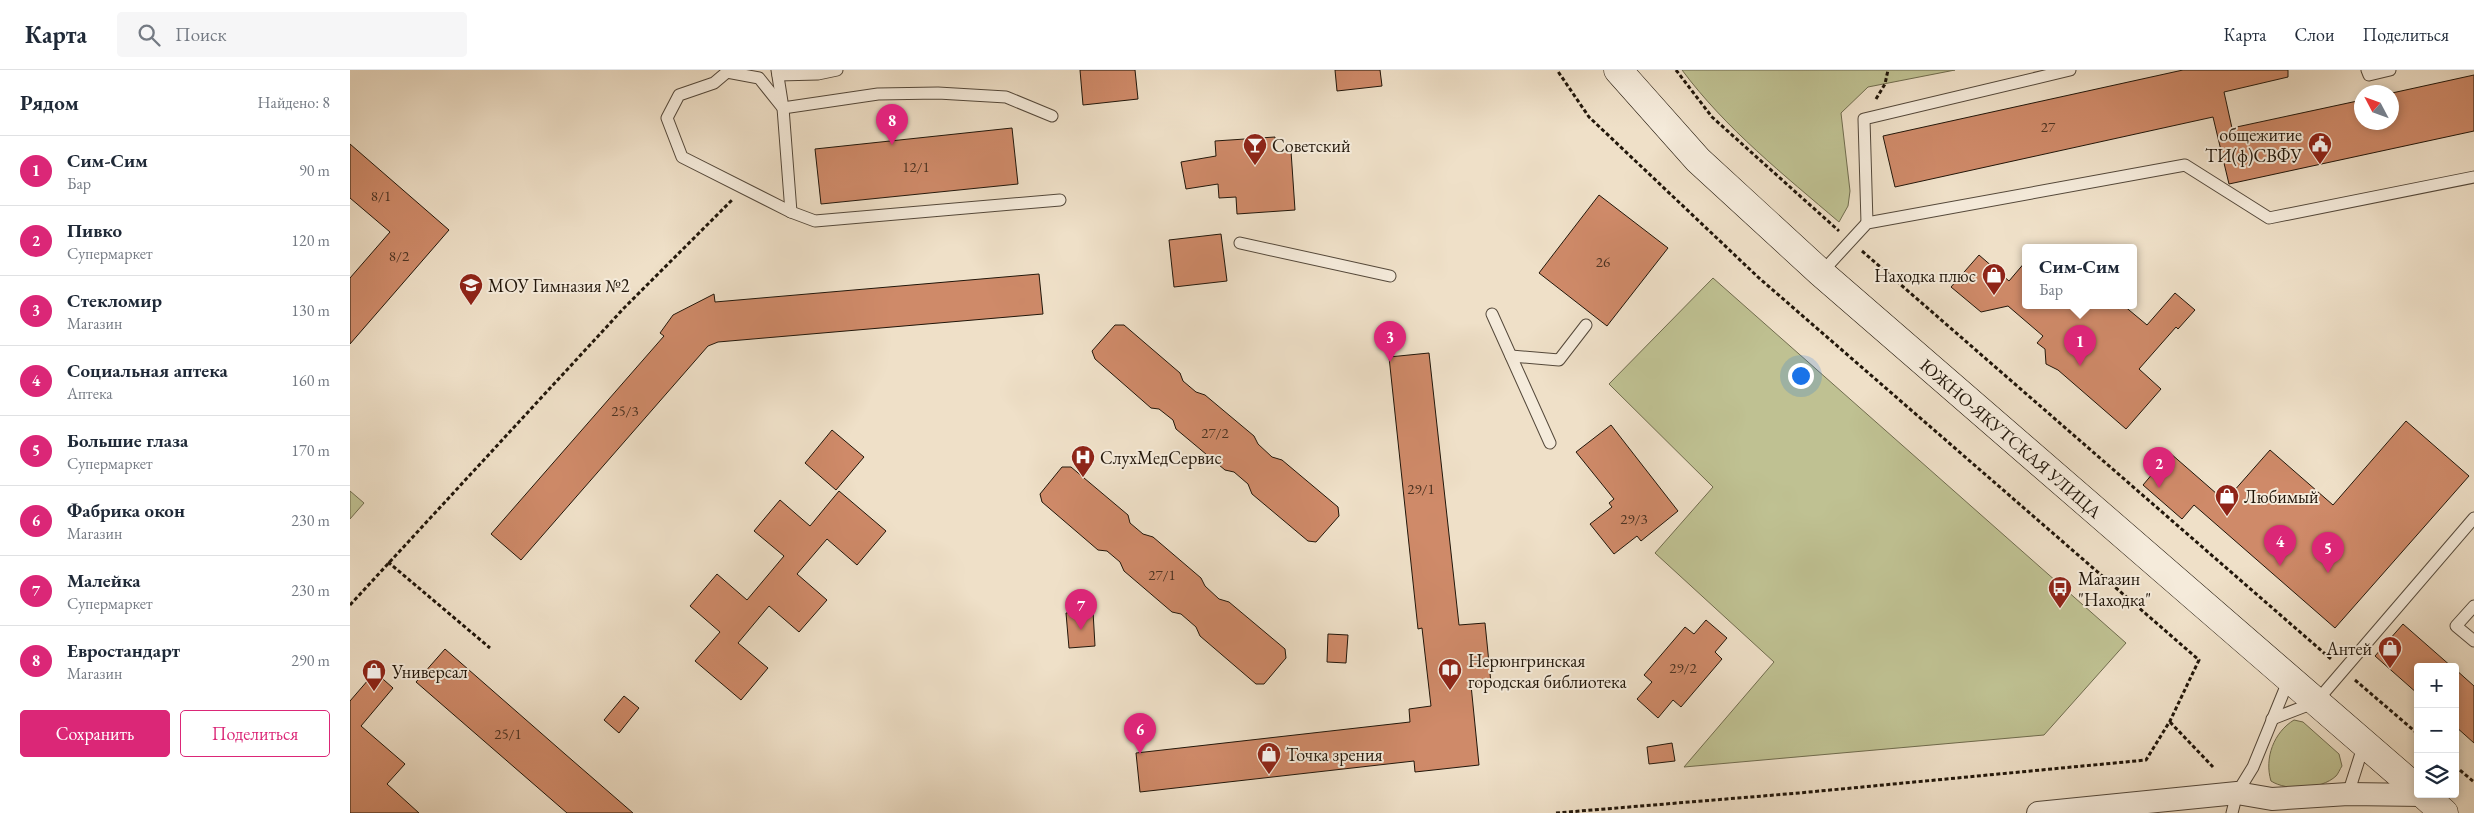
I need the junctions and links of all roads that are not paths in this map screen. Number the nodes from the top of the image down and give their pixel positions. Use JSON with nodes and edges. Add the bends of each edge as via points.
{"nodes":[{"id":1,"x":837,"y":70,"type":"edge"},
{"id":2,"x":1618,"y":70,"type":"edge"},
{"id":3,"x":2070,"y":70,"type":"edge"},
{"id":4,"x":2367,"y":70,"type":"edge"},
{"id":5,"x":2390,"y":70,"type":"edge"},
{"id":6,"x":778,"y":72,"type":"edge"},
{"id":7,"x":783,"y":108,"type":"junction"},
{"id":8,"x":1052,"y":116,"type":"dead end"},
{"id":9,"x":2474,"y":177,"type":"edge"},
{"id":10,"x":1060,"y":200,"type":"dead end"},
{"id":11,"x":791,"y":212,"type":"junction"},
{"id":12,"x":1867,"y":223,"type":"junction"},
{"id":13,"x":1240,"y":243,"type":"dead end"},
{"id":14,"x":1821,"y":273,"type":"junction"},
{"id":15,"x":1390,"y":276,"type":"dead end"},
{"id":16,"x":1492,"y":314,"type":"dead end"},
{"id":17,"x":1586,"y":325,"type":"dead end"},
{"id":18,"x":1511,"y":356,"type":"junction"},
{"id":19,"x":1550,"y":443,"type":"dead end"},
{"id":20,"x":2474,"y":518,"type":"edge"},
{"id":21,"x":2474,"y":606,"type":"edge"},
{"id":22,"x":2474,"y":642,"type":"edge"},
{"id":23,"x":2289,"y":678,"type":"junction"},
{"id":24,"x":2316,"y":702,"type":"junction"},
{"id":25,"x":2272,"y":719,"type":"junction"},
{"id":26,"x":2364,"y":744,"type":"junction"},
{"id":27,"x":2414,"y":787,"type":"edge"},
{"id":28,"x":2348,"y":794,"type":"junction"},
{"id":29,"x":2414,"y":794,"type":"edge"},
{"id":30,"x":2427,"y":798,"type":"edge"},
{"id":31,"x":2235,"y":803,"type":"edge"},
{"id":32,"x":2039,"y":813,"type":"edge"},
{"id":33,"x":2444,"y":813,"type":"edge"}],
"edges":[{"from":1,"to":6,"type":"lane","via":[[818,74]]},
{"from":2,"to":14,"type":"street","name":"ЮЖНО-ЯКУТСКАЯ УЛИЦА","via":[[1698,160]]},
{"from":3,"to":12,"type":"lane","via":[[1864,119]]},
{"from":4,"to":5,"type":"lane","via":[[2368,75]]},
{"from":6,"to":7,"type":"lane"},
{"from":7,"to":8,"type":"lane","via":[[878,94],[938,93],[1006,97]]},
{"from":7,"to":11,"type":"lane"},
{"from":7,"to":11,"type":"lane","via":[[758,78],[727,72],[714,83],[679,95],[667,118],[682,157]]},
{"from":9,"to":12,"type":"lane","via":[[2270,218],[2185,165]]},
{"from":10,"to":11,"type":"lane","via":[[815,221]]},
{"from":12,"to":14,"type":"lane"},
{"from":13,"to":15,"type":"lane"},
{"from":14,"to":23,"type":"street","name":"ЮЖНО-ЯКУТСКАЯ УЛИЦА"},
{"from":16,"to":18,"type":"lane"},
{"from":17,"to":18,"type":"lane","via":[[1559,360]]},
{"from":18,"to":19,"type":"lane"},
{"from":20,"to":24,"type":"lane"},
{"from":21,"to":22,"type":"lane","via":[[2456,626]]},
{"from":23,"to":24,"type":"street","name":"ЮЖНО-ЯКУТСКАЯ УЛИЦА"},
{"from":23,"to":25,"type":"lane"},
{"from":24,"to":25,"type":"lane"},
{"from":24,"to":26,"type":"street","name":"ЮЖНО-ЯКУТСКАЯ УЛИЦА"},
{"from":25,"to":31,"type":"lane"},
{"from":26,"to":27,"type":"street","name":"ЮЖНО-ЯКУТСКАЯ УЛИЦА"},
{"from":26,"to":28,"type":"lane"},
{"from":28,"to":29,"type":"street"},
{"from":28,"to":31,"type":"street"},
{"from":30,"to":33,"type":"street"},
{"from":31,"to":32,"type":"street"}]}
